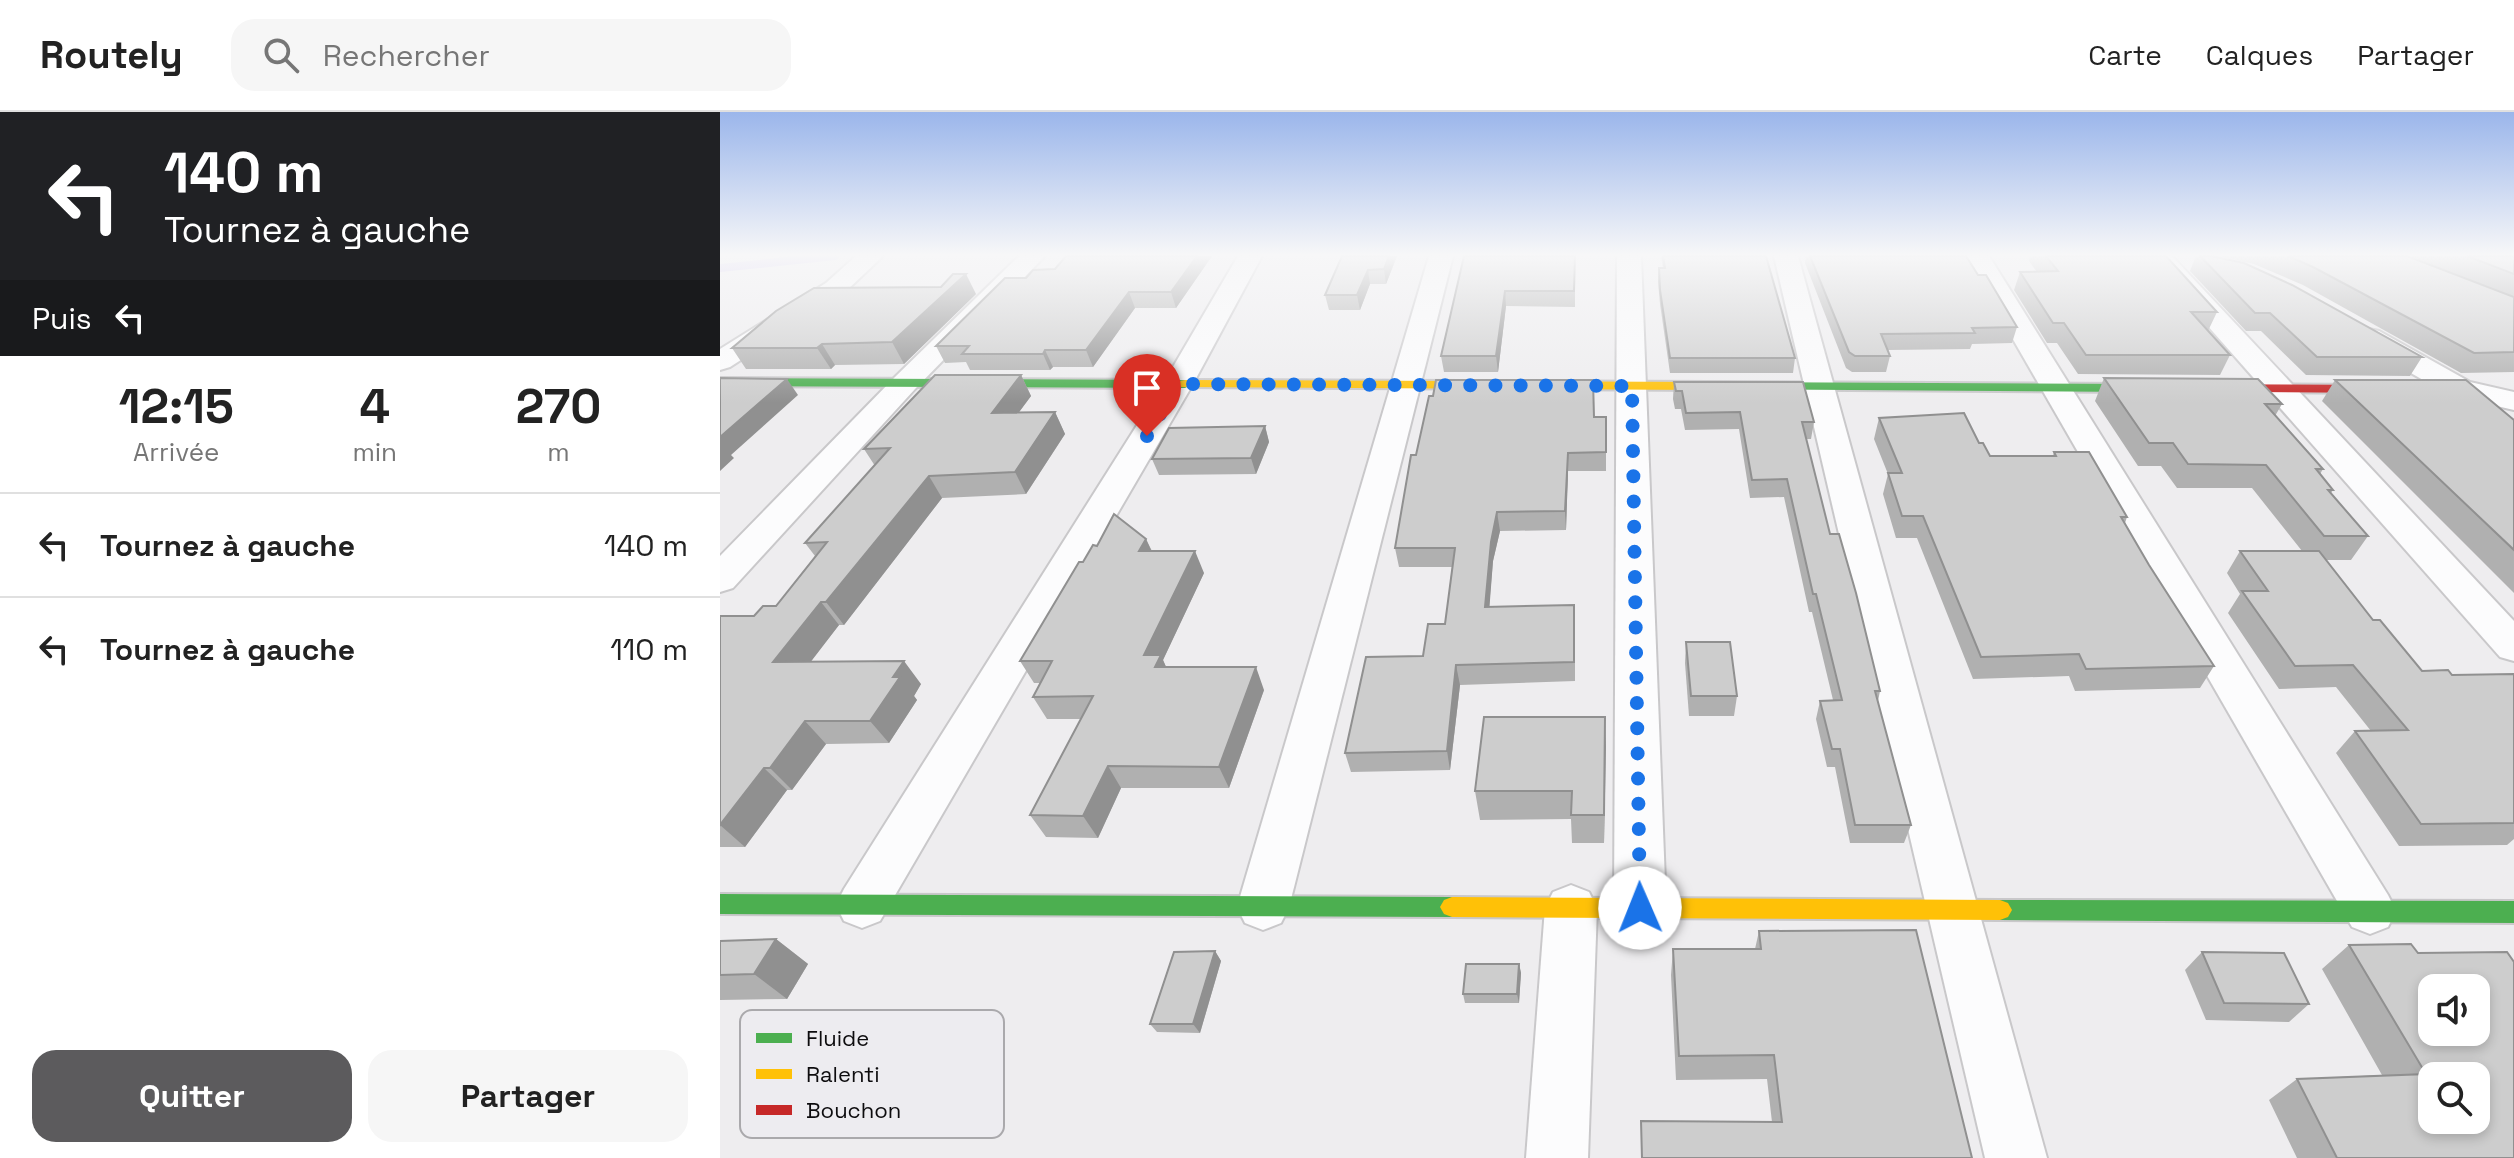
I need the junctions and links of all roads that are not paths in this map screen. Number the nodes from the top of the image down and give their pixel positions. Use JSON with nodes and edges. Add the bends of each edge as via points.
{"nodes":[{"id":1,"x":809,"y":305,"type":"edge"},
{"id":2,"x":984,"y":305,"type":"edge"},
{"id":3,"x":1223,"y":305,"type":"edge"},
{"id":4,"x":1428,"y":305,"type":"edge"},
{"id":5,"x":1630,"y":305,"type":"edge"},
{"id":6,"x":1798,"y":305,"type":"edge"},
{"id":7,"x":2006,"y":305,"type":"edge"},
{"id":8,"x":2202,"y":305,"type":"edge"},
{"id":9,"x":2345,"y":323,"type":"edge"},
{"id":10,"x":720,"y":361,"type":"edge"},
{"id":11,"x":720,"y":382,"type":"edge"},
{"id":12,"x":905,"y":383,"type":"junction"},
{"id":13,"x":1178,"y":384,"type":"junction"},
{"id":14,"x":1406,"y":385,"type":"junction"},
{"id":15,"x":1632,"y":386,"type":"junction"},
{"id":16,"x":1819,"y":387,"type":"junction"},
{"id":17,"x":2056,"y":388,"type":"junction"},
{"id":18,"x":2279,"y":389,"type":"junction"},
{"id":19,"x":2460,"y":389,"type":"junction"},
{"id":20,"x":2503,"y":409,"type":"edge"},
{"id":21,"x":720,"y":579,"type":"edge"},
{"id":22,"x":2514,"y":647,"type":"edge"},
{"id":23,"x":720,"y":904,"type":"edge"},
{"id":24,"x":862,"y":905,"type":"junction"},
{"id":25,"x":1263,"y":907,"type":"junction"},
{"id":26,"x":1571,"y":908,"type":"junction"},
{"id":27,"x":1640,"y":908,"type":"junction"},
{"id":28,"x":1953,"y":909,"type":"junction"},
{"id":29,"x":2370,"y":911,"type":"junction"},
{"id":30,"x":2514,"y":912,"type":"edge"},
{"id":31,"x":1557,"y":1158,"type":"edge"},
{"id":32,"x":2016,"y":1158,"type":"edge"}],
"edges":[{"from":1,"to":10,"type":"street"},
{"from":2,"to":12,"type":"street"},
{"from":3,"to":13,"type":"street"},
{"from":4,"to":14,"type":"street"},
{"from":5,"to":15,"type":"street"},
{"from":6,"to":16,"type":"street"},
{"from":7,"to":17,"type":"street"},
{"from":8,"to":18,"type":"street"},
{"from":9,"to":19,"type":"street"},
{"from":11,"to":12,"type":"street"},
{"from":12,"to":13,"type":"street"},
{"from":12,"to":21,"type":"street"},
{"from":13,"to":14,"type":"street"},
{"from":13,"to":24,"type":"street"},
{"from":14,"to":15,"type":"street"},
{"from":14,"to":25,"type":"street"},
{"from":15,"to":16,"type":"street"},
{"from":15,"to":27,"type":"street"},
{"from":16,"to":17,"type":"street"},
{"from":16,"to":28,"type":"street"},
{"from":17,"to":18,"type":"street"},
{"from":17,"to":29,"type":"street"},
{"from":18,"to":19,"type":"street"},
{"from":18,"to":22,"type":"street"},
{"from":19,"to":20,"type":"street"},
{"from":23,"to":24,"type":"street"},
{"from":24,"to":25,"type":"street"},
{"from":25,"to":26,"type":"street"},
{"from":26,"to":27,"type":"street"},
{"from":26,"to":31,"type":"street"},
{"from":27,"to":28,"type":"street"},
{"from":28,"to":29,"type":"street"},
{"from":28,"to":32,"type":"street"},
{"from":29,"to":30,"type":"street"}]}
